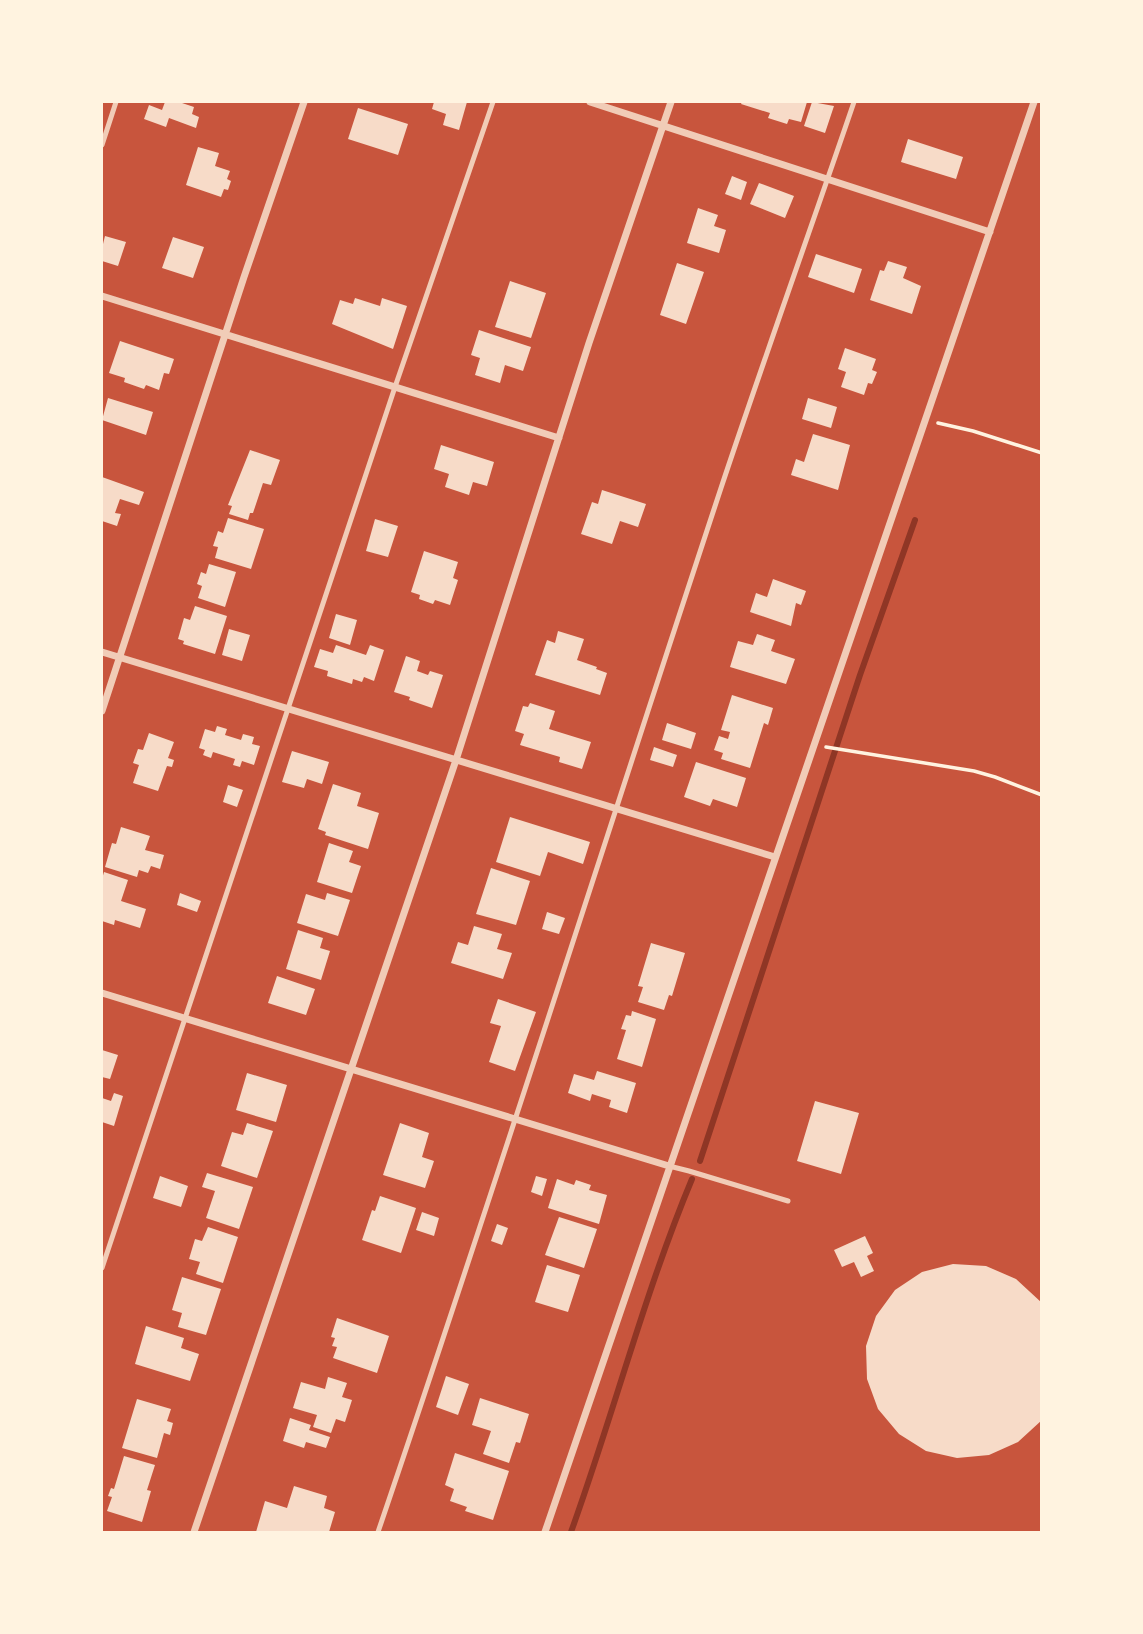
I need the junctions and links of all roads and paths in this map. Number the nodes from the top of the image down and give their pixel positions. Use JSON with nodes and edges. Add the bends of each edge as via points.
{"nodes":[{"id":1,"x":116,"y":102,"type":"edge"},
{"id":2,"x":304,"y":102,"type":"edge"},
{"id":3,"x":493,"y":102,"type":"edge"},
{"id":4,"x":590,"y":102,"type":"edge"},
{"id":5,"x":671,"y":102,"type":"edge"},
{"id":6,"x":854,"y":102,"type":"edge"},
{"id":7,"x":1034,"y":102,"type":"edge"},
{"id":8,"x":663,"y":124,"type":"junction"},
{"id":9,"x":102,"y":145,"type":"edge"},
{"id":10,"x":828,"y":178,"type":"junction"},
{"id":11,"x":990,"y":232,"type":"junction"},
{"id":12,"x":102,"y":296,"type":"edge"},
{"id":13,"x":225,"y":334,"type":"junction"},
{"id":14,"x":395,"y":387,"type":"junction"},
{"id":15,"x":926,"y":420,"type":"junction"},
{"id":16,"x":559,"y":438,"type":"junction"},
{"id":17,"x":1041,"y":453,"type":"edge"},
{"id":18,"x":102,"y":652,"type":"edge"},
{"id":19,"x":120,"y":657,"type":"junction"},
{"id":20,"x":288,"y":710,"type":"junction"},
{"id":21,"x":102,"y":711,"type":"edge"},
{"id":22,"x":814,"y":745,"type":"junction"},
{"id":23,"x":456,"y":760,"type":"junction"},
{"id":24,"x":1041,"y":795,"type":"edge"},
{"id":25,"x":616,"y":809,"type":"junction"},
{"id":26,"x":775,"y":857,"type":"junction"},
{"id":27,"x":102,"y":993,"type":"edge"},
{"id":28,"x":185,"y":1018,"type":"junction"},
{"id":29,"x":351,"y":1068,"type":"junction"},
{"id":30,"x":514,"y":1119,"type":"junction"},
{"id":31,"x":669,"y":1166,"type":"junction"},
{"id":32,"x":788,"y":1202,"type":"dead end"},
{"id":33,"x":102,"y":1268,"type":"edge"},
{"id":34,"x":194,"y":1532,"type":"edge"},
{"id":35,"x":378,"y":1532,"type":"edge"},
{"id":36,"x":545,"y":1532,"type":"edge"}],
"edges":[{"from":1,"to":9,"type":"lane"},
{"from":2,"to":13,"type":"street"},
{"from":3,"to":14,"type":"lane"},
{"from":4,"to":8,"type":"street"},
{"from":5,"to":8,"type":"street"},
{"from":6,"to":10,"type":"lane"},
{"from":7,"to":11,"type":"street"},
{"from":8,"to":10,"type":"street"},
{"from":8,"to":16,"type":"street"},
{"from":10,"to":11,"type":"street"},
{"from":10,"to":25,"type":"lane"},
{"from":11,"to":15,"type":"street"},
{"from":12,"to":13,"type":"street"},
{"from":13,"to":14,"type":"street"},
{"from":13,"to":19,"type":"street"},
{"from":14,"to":16,"type":"street"},
{"from":14,"to":20,"type":"lane"},
{"from":15,"to":17,"type":"path"},
{"from":15,"to":22,"type":"street"},
{"from":16,"to":23,"type":"street"},
{"from":18,"to":19,"type":"street"},
{"from":19,"to":20,"type":"street"},
{"from":19,"to":21,"type":"street"},
{"from":20,"to":23,"type":"street"},
{"from":20,"to":28,"type":"lane"},
{"from":22,"to":24,"type":"path","via":[[974,771]]},
{"from":22,"to":26,"type":"street"},
{"from":23,"to":25,"type":"street"},
{"from":23,"to":29,"type":"street"},
{"from":25,"to":26,"type":"street"},
{"from":25,"to":30,"type":"lane"},
{"from":26,"to":31,"type":"street"},
{"from":27,"to":28,"type":"street"},
{"from":28,"to":29,"type":"street"},
{"from":28,"to":33,"type":"lane"},
{"from":29,"to":30,"type":"street"},
{"from":29,"to":34,"type":"street"},
{"from":30,"to":31,"type":"street"},
{"from":30,"to":35,"type":"lane"},
{"from":31,"to":32,"type":"lane"},
{"from":31,"to":36,"type":"street"}]}
